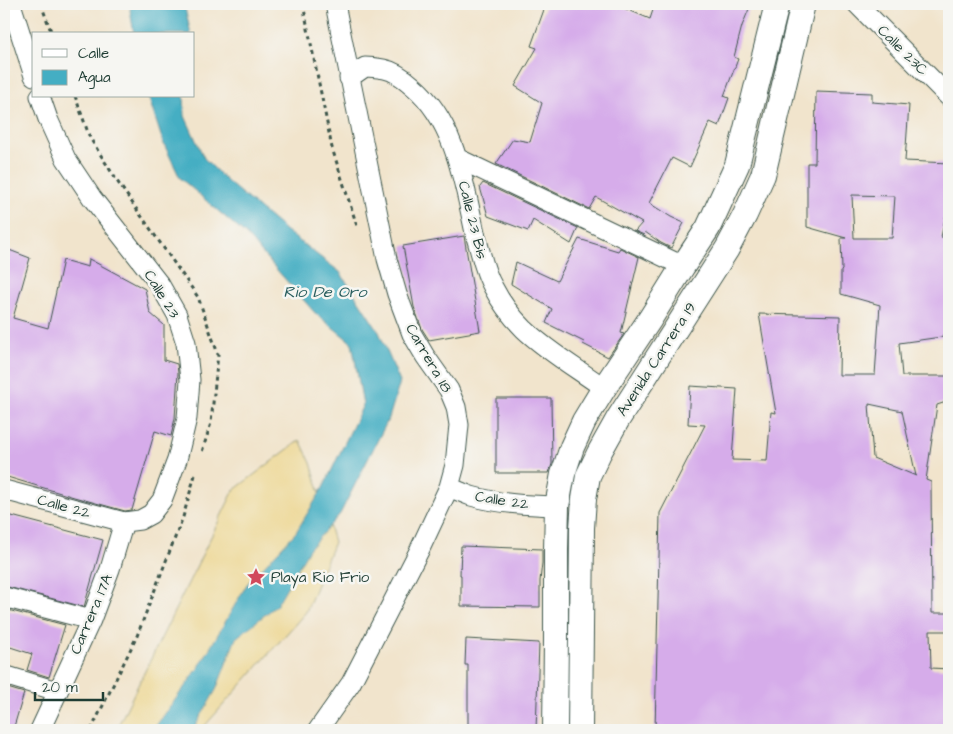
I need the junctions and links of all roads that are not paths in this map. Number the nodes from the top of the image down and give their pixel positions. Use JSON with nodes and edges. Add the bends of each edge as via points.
{"nodes":[{"id":1,"x":11,"y":4,"type":"edge"},
{"id":2,"x":335,"y":4,"type":"edge"},
{"id":3,"x":777,"y":4,"type":"edge"},
{"id":4,"x":803,"y":4,"type":"edge"},
{"id":5,"x":857,"y":4,"type":"edge"},
{"id":6,"x":32,"y":70,"type":"edge"},
{"id":7,"x":349,"y":78,"type":"junction"},
{"id":8,"x":949,"y":97,"type":"edge"},
{"id":9,"x":41,"y":98,"type":"edge"},
{"id":10,"x":457,"y":158,"type":"junction"},
{"id":11,"x":683,"y":266,"type":"junction"},
{"id":12,"x":604,"y":388,"type":"junction"},
{"id":13,"x":449,"y":487,"type":"junction"},
{"id":14,"x":4,"y":490,"type":"edge"},
{"id":15,"x":558,"y":506,"type":"junction"},
{"id":16,"x":124,"y":522,"type":"junction"},
{"id":17,"x":4,"y":597,"type":"edge"},
{"id":18,"x":91,"y":620,"type":"junction"},
{"id":19,"x":4,"y":675,"type":"edge"},
{"id":20,"x":57,"y":691,"type":"junction"},
{"id":21,"x":40,"y":730,"type":"edge"},
{"id":22,"x":318,"y":730,"type":"edge"},
{"id":23,"x":555,"y":730,"type":"edge"},
{"id":24,"x":580,"y":730,"type":"edge"}],
"edges":[{"from":1,"to":6,"type":"street"},
{"from":2,"to":7,"type":"street","name":"Carrera 18"},
{"from":3,"to":11,"type":"street","name":"Avenida Carrera 19","via":[[737,165],[708,228]]},
{"from":4,"to":24,"type":"street","name":"Avenida Carrera 19","via":[[763,175],[745,215],[727,249],[618,419],[588,476],[582,528]]},
{"from":5,"to":8,"type":"street","name":"Calle 23C"},
{"from":7,"to":10,"type":"street","name":"Calle 23 Bis","via":[[365,67],[384,69],[402,77],[435,110],[447,130]]},
{"from":7,"to":13,"type":"street","name":"Carrera 18","via":[[397,294],[412,334],[449,390],[456,407],[458,446]]},
{"from":9,"to":16,"type":"street","name":"Calle 23","via":[[66,159],[160,285],[177,315],[186,343],[190,380],[187,418],[177,460],[162,500],[151,514],[140,520]]},
{"from":10,"to":11,"type":"street"},
{"from":10,"to":12,"type":"street","name":"Calle 23 Bis","via":[[482,258],[491,285],[505,307],[524,330]]},
{"from":11,"to":12,"type":"street","name":"Avenida Carrera 19"},
{"from":12,"to":15,"type":"street","name":"Avenida Carrera 19","via":[[572,447],[563,474]]},
{"from":13,"to":15,"type":"street","name":"Calle 22","via":[[488,500]]},
{"from":13,"to":22,"type":"street","name":"Carrera 18","via":[[351,683]]},
{"from":14,"to":16,"type":"street","name":"Calle 22"},
{"from":15,"to":23,"type":"street","name":"Avenida Carrera 19"},
{"from":16,"to":18,"type":"street","name":"Carrera 17A"},
{"from":17,"to":18,"type":"street"},
{"from":18,"to":20,"type":"street","name":"Carrera 17A"},
{"from":19,"to":20,"type":"street"},
{"from":20,"to":21,"type":"street","name":"Carrera 17A"}]}
